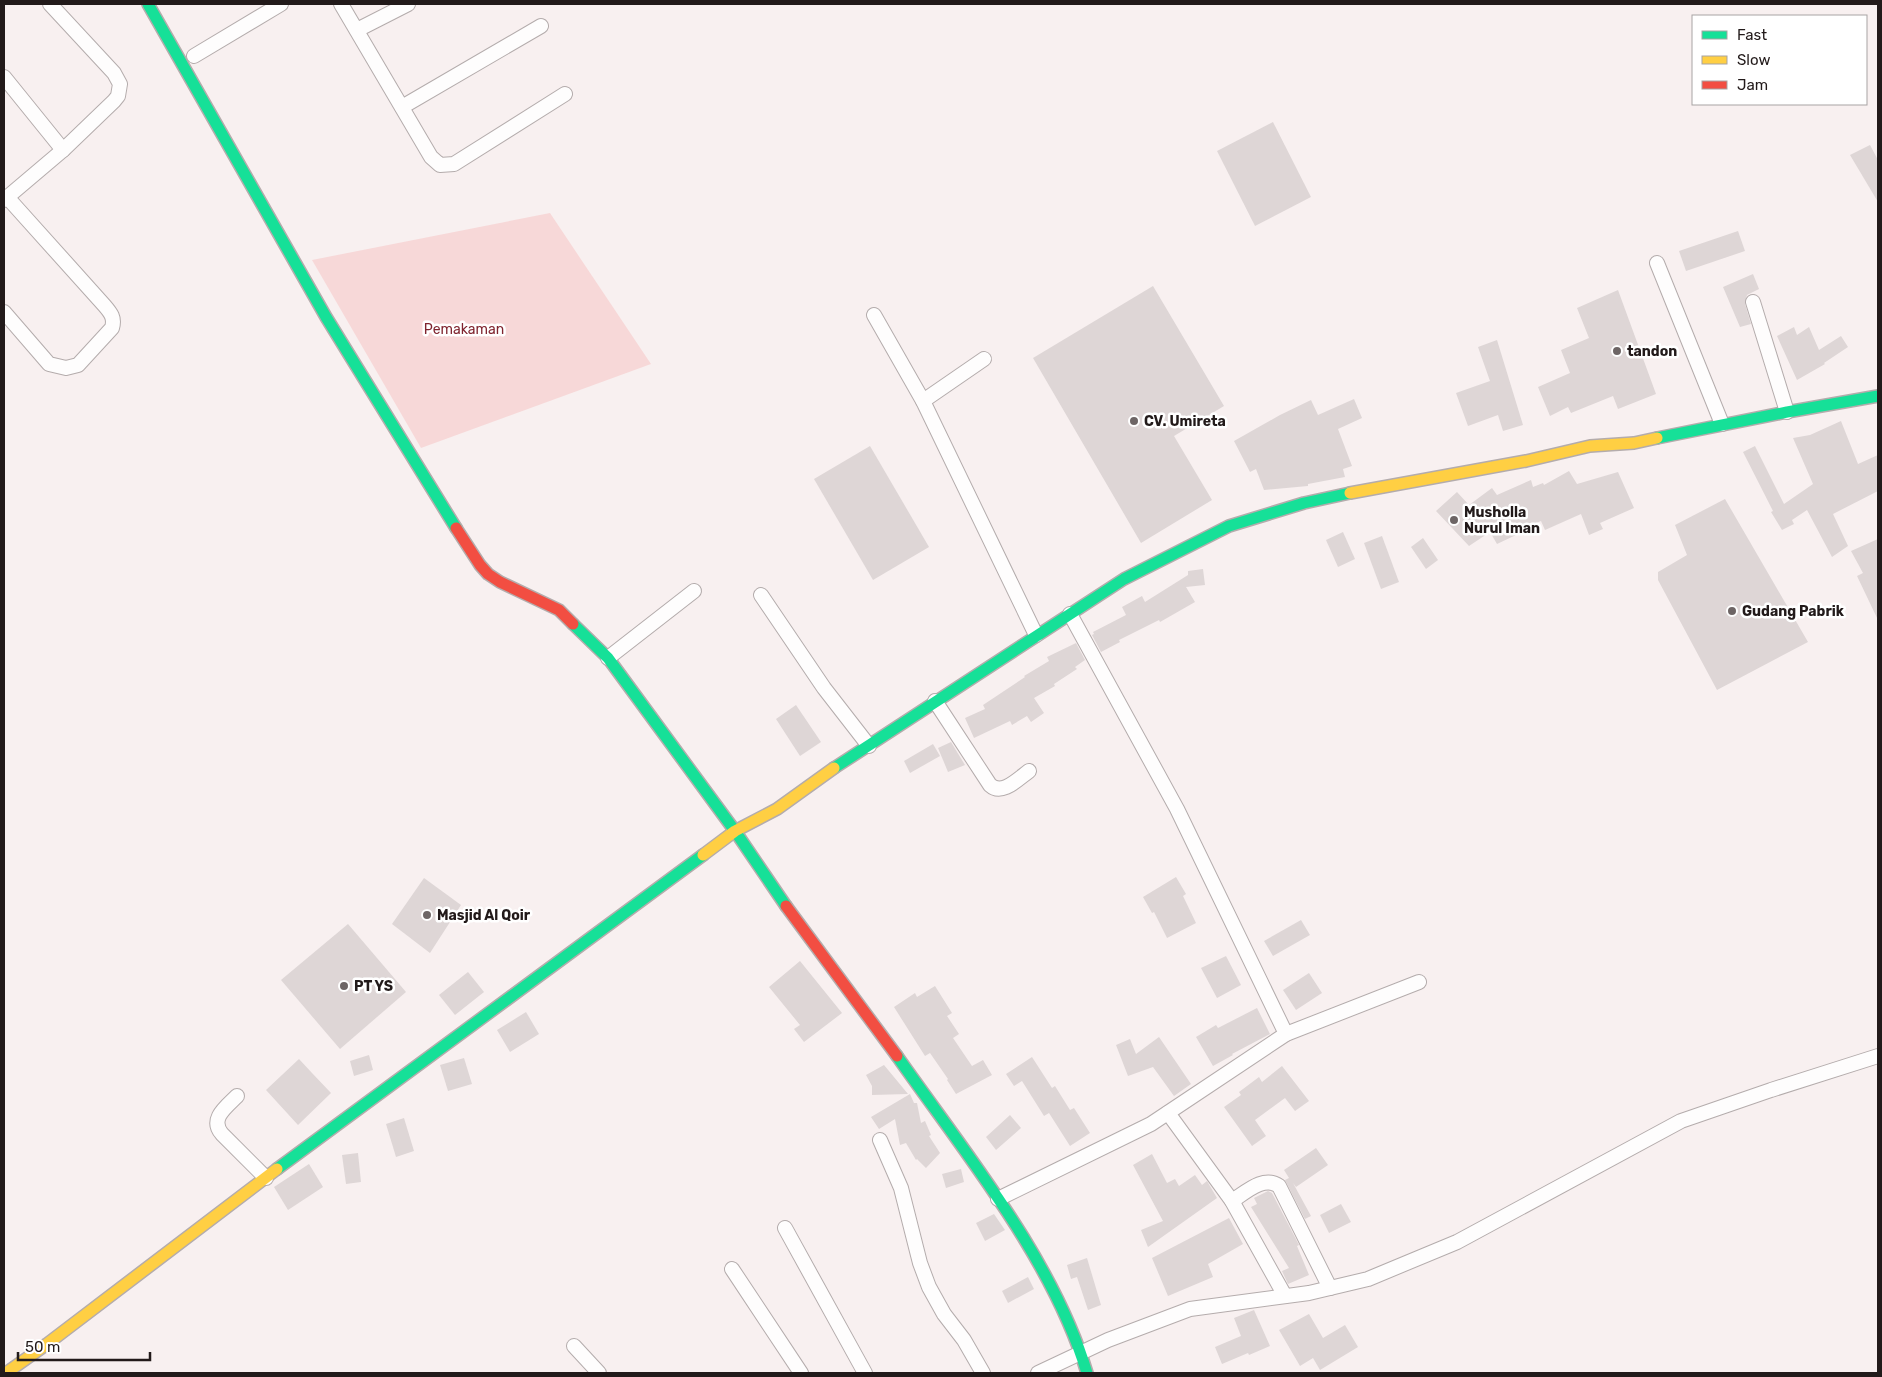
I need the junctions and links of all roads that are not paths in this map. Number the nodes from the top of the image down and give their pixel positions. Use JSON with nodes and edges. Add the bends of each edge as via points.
{"nodes":[{"id":1,"x":50,"y":4,"type":"edge"},
{"id":2,"x":148,"y":4,"type":"edge"},
{"id":3,"x":282,"y":4,"type":"edge"},
{"id":4,"x":341,"y":4,"type":"edge"},
{"id":5,"x":408,"y":4,"type":"edge"},
{"id":6,"x":541,"y":26,"type":"dead end"},
{"id":7,"x":357,"y":30,"type":"junction"},
{"id":8,"x":194,"y":56,"type":"dead end"},
{"id":9,"x":4,"y":78,"type":"edge"},
{"id":10,"x":565,"y":94,"type":"dead end"},
{"id":11,"x":402,"y":107,"type":"junction"},
{"id":12,"x":64,"y":150,"type":"junction"},
{"id":13,"x":6,"y":198,"type":"edge"},
{"id":14,"x":1657,"y":262,"type":"dead end"},
{"id":15,"x":1753,"y":302,"type":"dead end"},
{"id":16,"x":4,"y":312,"type":"edge"},
{"id":17,"x":874,"y":315,"type":"dead end"},
{"id":18,"x":984,"y":359,"type":"dead end"},
{"id":19,"x":1878,"y":396,"type":"edge"},
{"id":20,"x":923,"y":401,"type":"junction"},
{"id":21,"x":1787,"y":412,"type":"junction"},
{"id":22,"x":1722,"y":424,"type":"junction"},
{"id":23,"x":694,"y":591,"type":"dead end"},
{"id":24,"x":761,"y":595,"type":"dead end"},
{"id":25,"x":1070,"y":614,"type":"junction"},
{"id":26,"x":1036,"y":635,"type":"junction"},
{"id":27,"x":608,"y":658,"type":"junction"},
{"id":28,"x":935,"y":701,"type":"junction"},
{"id":29,"x":869,"y":746,"type":"junction"},
{"id":30,"x":1029,"y":771,"type":"dead end"},
{"id":31,"x":735,"y":831,"type":"junction"},
{"id":32,"x":1419,"y":982,"type":"dead end"},
{"id":33,"x":1286,"y":1034,"type":"junction"},
{"id":34,"x":1878,"y":1056,"type":"edge"},
{"id":35,"x":237,"y":1096,"type":"dead end"},
{"id":36,"x":1168,"y":1113,"type":"junction"},
{"id":37,"x":880,"y":1140,"type":"dead end"},
{"id":38,"x":266,"y":1178,"type":"junction"},
{"id":39,"x":998,"y":1199,"type":"junction"},
{"id":40,"x":1232,"y":1201,"type":"junction"},
{"id":41,"x":785,"y":1228,"type":"dead end"},
{"id":42,"x":732,"y":1269,"type":"dead end"},
{"id":43,"x":1330,"y":1288,"type":"junction"},
{"id":44,"x":1285,"y":1296,"type":"junction"},
{"id":45,"x":574,"y":1346,"type":"dead end"},
{"id":46,"x":1081,"y":1353,"type":"junction"},
{"id":47,"x":6,"y":1373,"type":"edge"},
{"id":48,"x":599,"y":1373,"type":"edge"},
{"id":49,"x":801,"y":1373,"type":"edge"},
{"id":50,"x":865,"y":1373,"type":"edge"},
{"id":51,"x":984,"y":1373,"type":"edge"},
{"id":52,"x":1038,"y":1373,"type":"edge"},
{"id":53,"x":1088,"y":1373,"type":"edge"}],
"edges":[{"from":1,"to":12,"type":"street","via":[[114,73],[120,84],[114,101]]},
{"from":2,"to":27,"type":"street","via":[[183,61],[304,281],[480,565],[500,582],[559,610]]},
{"from":3,"to":8,"type":"street"},
{"from":4,"to":7,"type":"street"},
{"from":5,"to":7,"type":"street"},
{"from":6,"to":11,"type":"street"},
{"from":7,"to":11,"type":"street"},
{"from":9,"to":12,"type":"street"},
{"from":10,"to":11,"type":"street","via":[[448,166],[440,165],[431,157]]},
{"from":12,"to":13,"type":"street"},
{"from":13,"to":16,"type":"street","via":[[104,305],[114,322],[78,365],[66,368],[49,364]]},
{"from":14,"to":22,"type":"street"},
{"from":15,"to":21,"type":"street"},
{"from":17,"to":20,"type":"street"},
{"from":18,"to":20,"type":"street"},
{"from":19,"to":21,"type":"street"},
{"from":20,"to":26,"type":"street"},
{"from":21,"to":22,"type":"street"},
{"from":22,"to":25,"type":"street","via":[[1699,431],[1634,443],[1590,446],[1366,490],[1270,513],[1229,526],[1195,542],[1124,580]]},
{"from":23,"to":27,"type":"street"},
{"from":24,"to":29,"type":"street","via":[[824,688]]},
{"from":25,"to":26,"type":"street"},
{"from":25,"to":33,"type":"street","via":[[1177,809]]},
{"from":26,"to":28,"type":"street"},
{"from":27,"to":31,"type":"street"},
{"from":28,"to":29,"type":"street"},
{"from":28,"to":30,"type":"street","via":[[994,789],[1002,790]]},
{"from":29,"to":31,"type":"street","via":[[778,809]]},
{"from":31,"to":38,"type":"street"},
{"from":31,"to":39,"type":"street"},
{"from":32,"to":33,"type":"street"},
{"from":33,"to":36,"type":"street"},
{"from":34,"to":43,"type":"street","via":[[1681,1121],[1457,1242],[1368,1279]]},
{"from":35,"to":38,"type":"street","via":[[221,1113],[217,1126]]},
{"from":36,"to":39,"type":"street"},
{"from":36,"to":40,"type":"street"},
{"from":37,"to":51,"type":"street","via":[[901,1188],[929,1287]]},
{"from":38,"to":47,"type":"street"},
{"from":39,"to":46,"type":"street","via":[[1044,1271]]},
{"from":40,"to":43,"type":"street","via":[[1266,1182],[1280,1186]]},
{"from":40,"to":44,"type":"street"},
{"from":41,"to":50,"type":"street"},
{"from":42,"to":49,"type":"street"},
{"from":43,"to":44,"type":"street"},
{"from":44,"to":46,"type":"street","via":[[1190,1309]]},
{"from":45,"to":48,"type":"street"},
{"from":46,"to":52,"type":"street"},
{"from":46,"to":53,"type":"street"}]}
